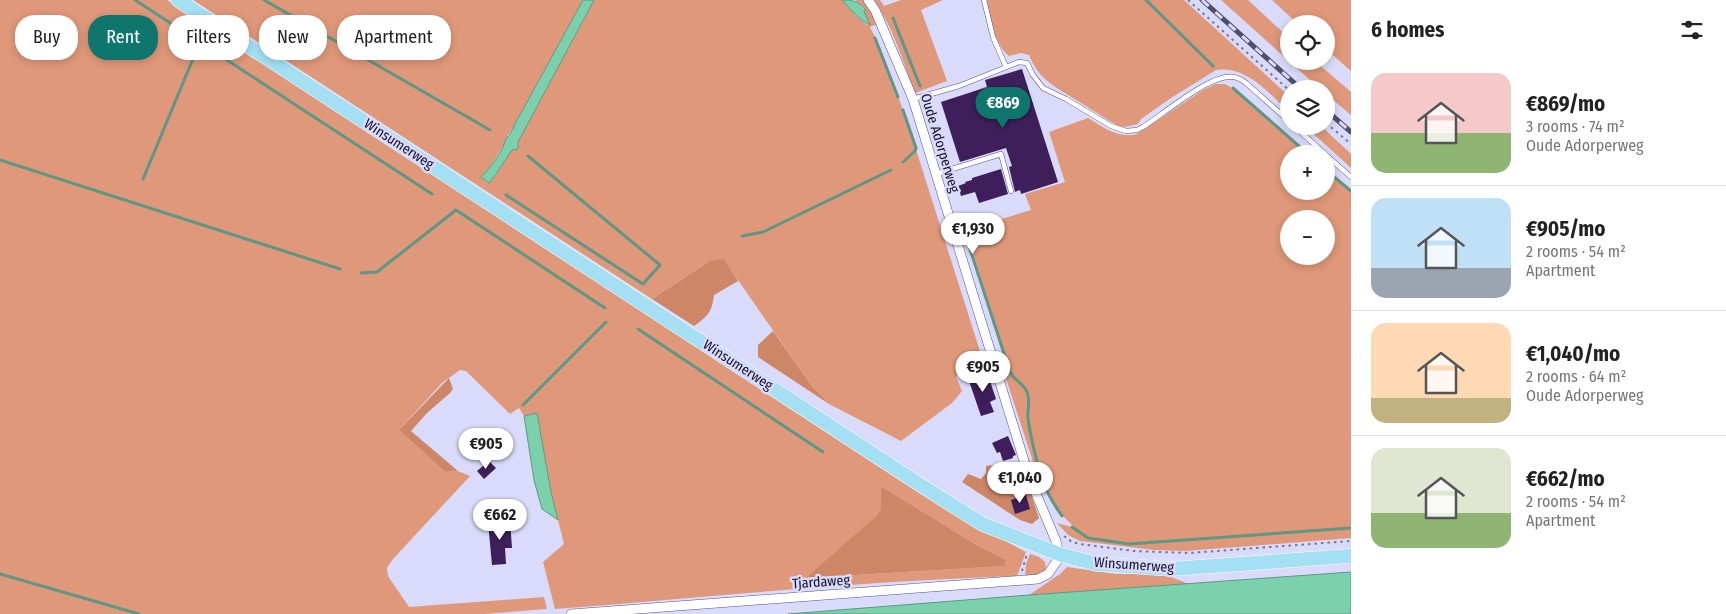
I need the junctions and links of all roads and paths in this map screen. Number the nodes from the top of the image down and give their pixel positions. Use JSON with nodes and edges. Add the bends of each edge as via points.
{"nodes":[{"id":1,"x":178,"y":0,"type":"edge"},
{"id":2,"x":868,"y":0,"type":"edge"},
{"id":3,"x":984,"y":0,"type":"edge"},
{"id":4,"x":1188,"y":0,"type":"edge"},
{"id":5,"x":1006,"y":67,"type":"junction"},
{"id":6,"x":1280,"y":82,"type":"edge"},
{"id":7,"x":913,"y":99,"type":"junction"},
{"id":8,"x":1280,"y":113,"type":"edge"},
{"id":9,"x":1335,"y":131,"type":"edge"},
{"id":10,"x":1304,"y":135,"type":"edge"},
{"id":11,"x":1351,"y":144,"type":"edge"},
{"id":12,"x":1316,"y":145,"type":"edge"},
{"id":13,"x":1335,"y":163,"type":"edge"},
{"id":14,"x":935,"y":174,"type":"junction"},
{"id":15,"x":1351,"y":178,"type":"edge"},
{"id":16,"x":1011,"y":191,"type":"dead end"},
{"id":17,"x":1049,"y":525,"type":"junction"},
{"id":18,"x":1351,"y":541,"type":"edge"},
{"id":19,"x":1059,"y":554,"type":"junction"},
{"id":20,"x":1351,"y":556,"type":"edge"},
{"id":21,"x":571,"y":614,"type":"edge"}],
"edges":[{"from":1,"to":19,"type":"main road","name":"Winsumerweg","via":[[982,524]]},
{"from":2,"to":7,"type":"street","name":"Oude Adorperweg"},
{"from":3,"to":5,"type":"lane","via":[[993,37]]},
{"from":4,"to":6,"type":"path"},
{"from":5,"to":7,"type":"lane","via":[[959,86]]},
{"from":5,"to":8,"type":"lane","via":[[1027,63],[1043,88],[1066,98],[1110,126],[1126,131],[1143,127],[1207,84],[1227,77],[1246,83]]},
{"from":7,"to":14,"type":"street","name":"Oude Adorperweg"},
{"from":9,"to":11,"type":"path"},
{"from":10,"to":12,"type":"lane"},
{"from":13,"to":15,"type":"lane"},
{"from":14,"to":16,"type":"lane","via":[[1001,154]]},
{"from":14,"to":17,"type":"street","name":"Oude Adorperweg","via":[[1029,477]]},
{"from":17,"to":18,"type":"path","via":[[1072,542],[1156,553]]},
{"from":17,"to":19,"type":"street","name":"Oude Adorperweg"},
{"from":19,"to":20,"type":"main road","name":"Winsumerweg","via":[[1096,564],[1171,569]]},
{"from":19,"to":21,"type":"street","name":"Tjardaweg","via":[[1052,570],[1038,580]]}]}
